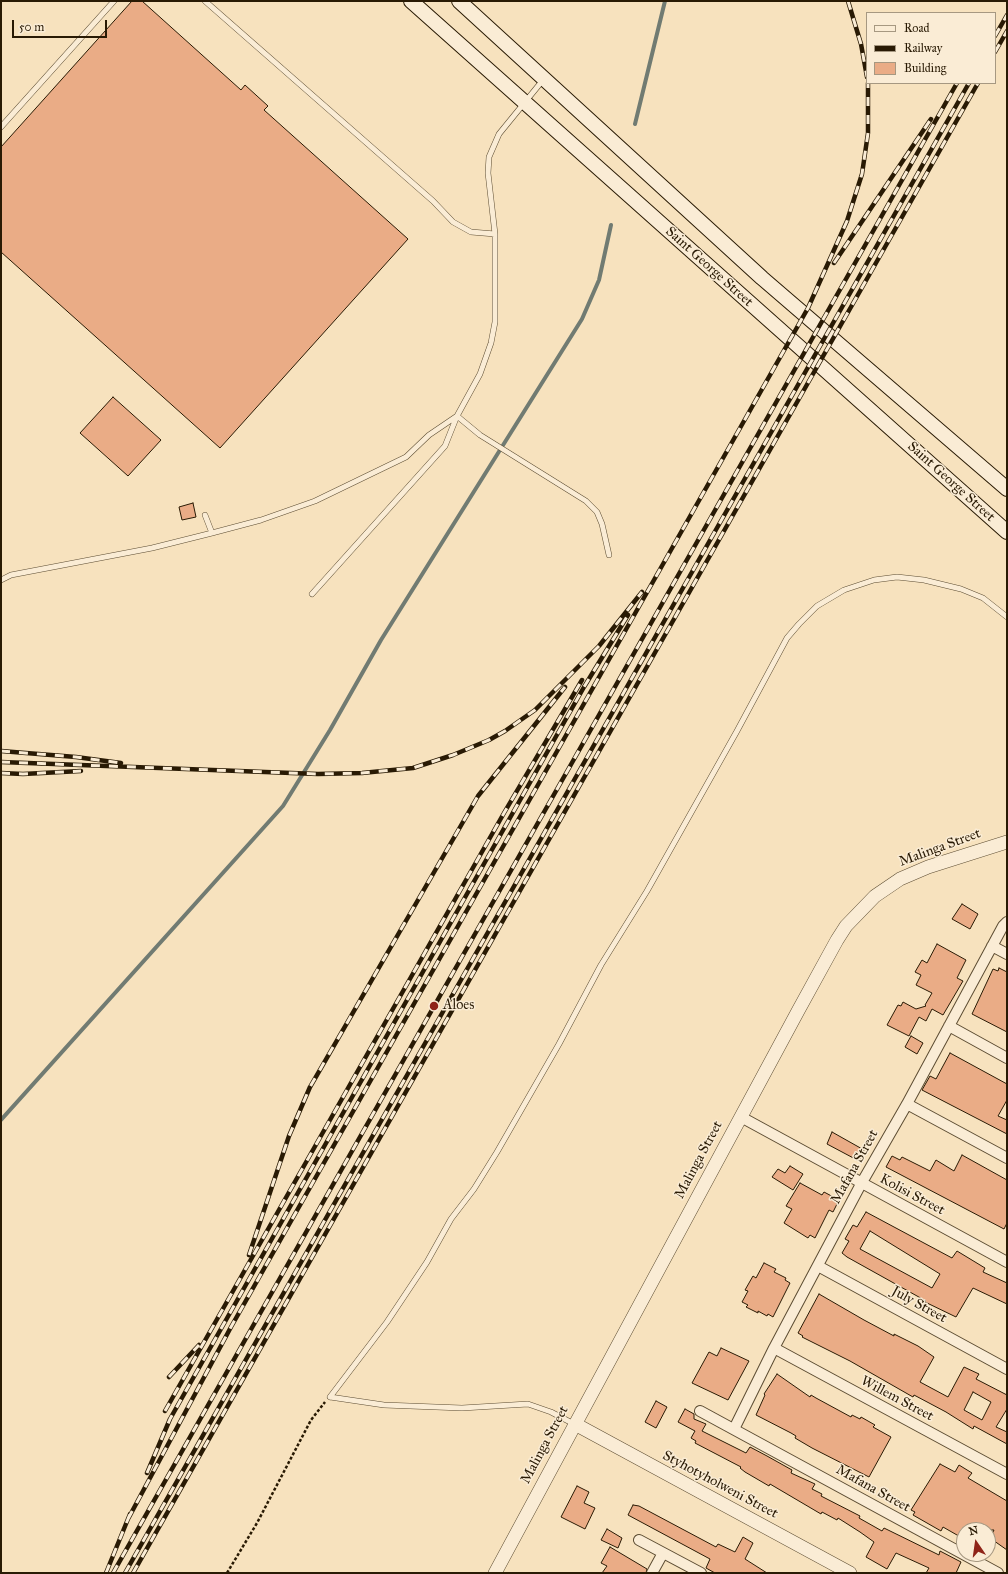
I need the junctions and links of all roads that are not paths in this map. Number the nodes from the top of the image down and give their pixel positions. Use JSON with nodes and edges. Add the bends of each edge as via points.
{"nodes":[{"id":1,"x":114,"y":1,"type":"edge"},
{"id":2,"x":205,"y":1,"type":"edge"},
{"id":3,"x":412,"y":1,"type":"edge"},
{"id":4,"x":459,"y":1,"type":"edge"},
{"id":5,"x":544,"y":78,"type":"junction"},
{"id":6,"x":525,"y":103,"type":"junction"},
{"id":7,"x":1,"y":127,"type":"edge"},
{"id":8,"x":495,"y":234,"type":"junction"},
{"id":9,"x":457,"y":416,"type":"junction"},
{"id":10,"x":1007,"y":489,"type":"edge"},
{"id":11,"x":205,"y":515,"type":"dead end"},
{"id":12,"x":1007,"y":532,"type":"edge"},
{"id":13,"x":212,"y":533,"type":"junction"},
{"id":14,"x":609,"y":555,"type":"dead end"},
{"id":15,"x":1,"y":580,"type":"edge"},
{"id":16,"x":312,"y":594,"type":"dead end"},
{"id":17,"x":1007,"y":617,"type":"edge"},
{"id":18,"x":1007,"y":842,"type":"edge"},
{"id":19,"x":1007,"y":922,"type":"edge"},
{"id":20,"x":992,"y":946,"type":"junction"},
{"id":21,"x":1007,"y":954,"type":"edge"},
{"id":22,"x":949,"y":1026,"type":"junction"},
{"id":23,"x":1007,"y":1058,"type":"edge"},
{"id":24,"x":907,"y":1104,"type":"junction"},
{"id":25,"x":741,"y":1117,"type":"junction"},
{"id":26,"x":1007,"y":1158,"type":"edge"},
{"id":27,"x":861,"y":1184,"type":"junction"},
{"id":28,"x":1007,"y":1262,"type":"edge"},
{"id":29,"x":818,"y":1266,"type":"junction"},
{"id":30,"x":774,"y":1348,"type":"junction"},
{"id":31,"x":1007,"y":1369,"type":"edge"},
{"id":32,"x":700,"y":1411,"type":"dead end"},
{"id":33,"x":575,"y":1424,"type":"junction"},
{"id":34,"x":734,"y":1429,"type":"junction"},
{"id":35,"x":1007,"y":1474,"type":"edge"},
{"id":36,"x":639,"y":1540,"type":"dead end"},
{"id":37,"x":663,"y":1552,"type":"junction"},
{"id":38,"x":495,"y":1573,"type":"edge"},
{"id":39,"x":652,"y":1573,"type":"edge"},
{"id":40,"x":701,"y":1573,"type":"edge"},
{"id":41,"x":850,"y":1573,"type":"edge"},
{"id":42,"x":998,"y":1573,"type":"edge"}],
"edges":[{"from":1,"to":7,"type":"lane"},
{"from":2,"to":8,"type":"lane","via":[[454,222],[471,232]]},
{"from":3,"to":6,"type":"main road","name":"Saint George Street"},
{"from":4,"to":5,"type":"main road","name":"Saint George Street"},
{"from":5,"to":6,"type":"lane"},
{"from":5,"to":10,"type":"main road","name":"Saint George Street","via":[[762,278]]},
{"from":6,"to":8,"type":"lane","via":[[499,134],[489,157],[488,173]]},
{"from":6,"to":12,"type":"main road","name":"Saint George Street"},
{"from":8,"to":9,"type":"lane","via":[[495,322],[491,343],[480,374]]},
{"from":9,"to":13,"type":"lane","via":[[406,457],[322,498],[261,520]]},
{"from":9,"to":14,"type":"lane","via":[[480,435],[586,501],[597,512]]},
{"from":9,"to":16,"type":"lane","via":[[444,446]]},
{"from":11,"to":13,"type":"lane"},
{"from":13,"to":15,"type":"lane","via":[[122,554],[11,575]]},
{"from":17,"to":33,"type":"lane","via":[[994,605],[962,589],[897,577],[874,580],[844,590],[817,606],[799,624],[787,638],[737,731],[601,965],[497,1152],[451,1219],[427,1262],[387,1322],[330,1397],[384,1405],[462,1408],[528,1404]]},
{"from":18,"to":25,"type":"street","name":"Malinga Street","via":[[915,872],[888,886],[863,907],[837,940]]},
{"from":19,"to":20,"type":"street","name":"Mafana Street"},
{"from":20,"to":21,"type":"street"},
{"from":20,"to":22,"type":"street","name":"Mafana Street"},
{"from":22,"to":23,"type":"street"},
{"from":22,"to":24,"type":"street","name":"Mafana Street"},
{"from":24,"to":26,"type":"street"},
{"from":24,"to":27,"type":"street","name":"Mafana Street"},
{"from":25,"to":27,"type":"street","name":"Kolisi Street"},
{"from":25,"to":33,"type":"street","name":"Malinga Street"},
{"from":27,"to":28,"type":"street","name":"Kolisi Street"},
{"from":27,"to":29,"type":"street","name":"Mafana Street"},
{"from":29,"to":30,"type":"street","name":"Mafana Street"},
{"from":29,"to":31,"type":"street","name":"July Street"},
{"from":30,"to":34,"type":"street","name":"Mafana Street"},
{"from":30,"to":35,"type":"street","name":"Willem Street"},
{"from":32,"to":34,"type":"street","name":"Mafana Street"},
{"from":33,"to":38,"type":"street","name":"Malinga Street"},
{"from":33,"to":41,"type":"street","name":"Styhotyholweni Street"},
{"from":34,"to":42,"type":"street","name":"Mafana Street"},
{"from":36,"to":37,"type":"street"},
{"from":37,"to":39,"type":"street"},
{"from":37,"to":40,"type":"street"}]}
